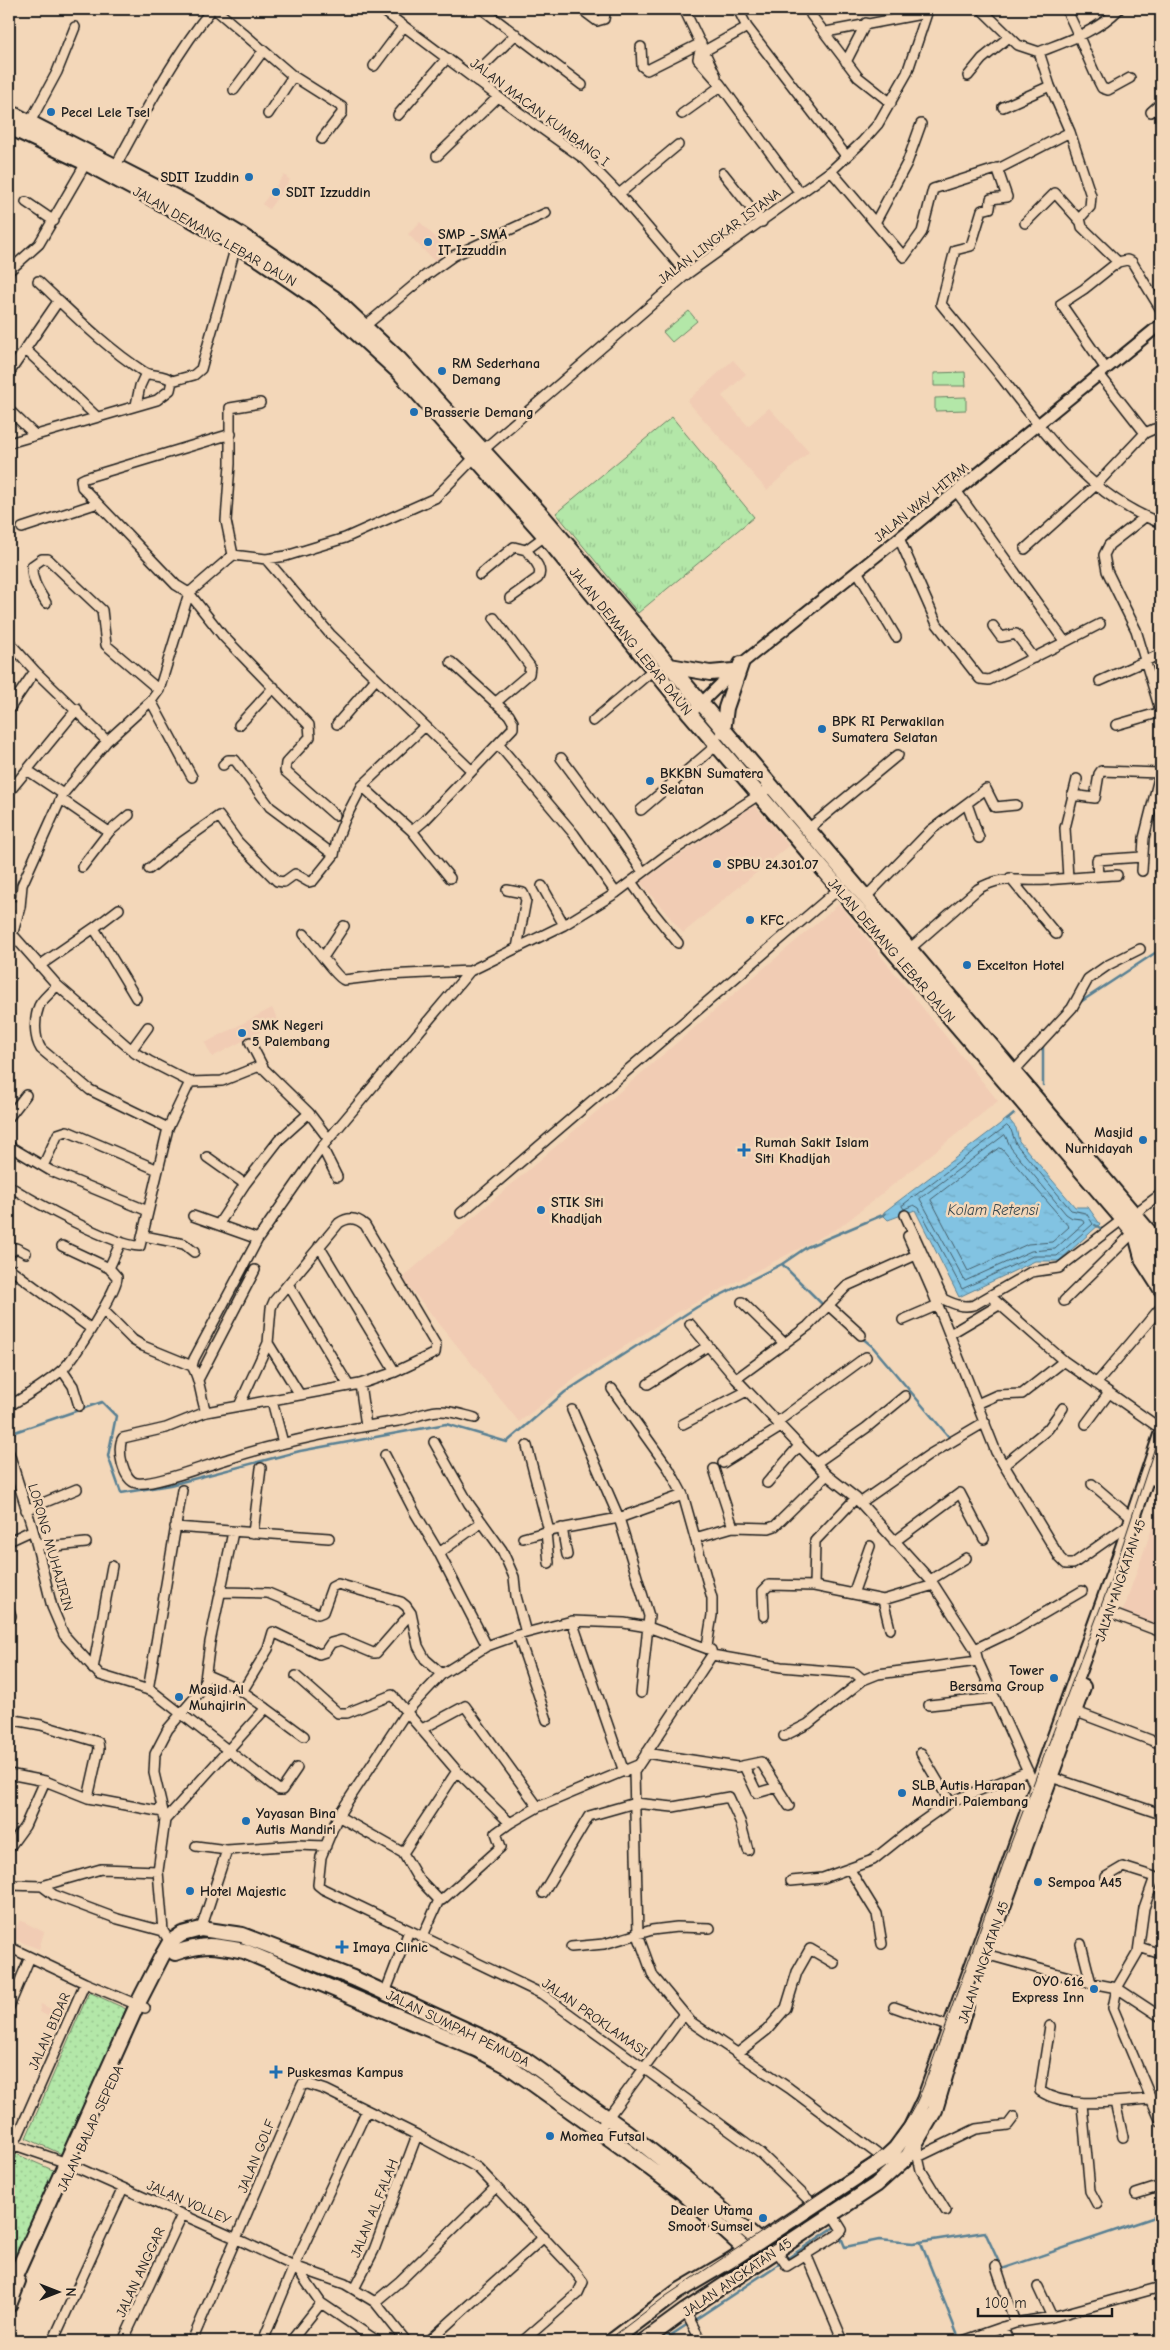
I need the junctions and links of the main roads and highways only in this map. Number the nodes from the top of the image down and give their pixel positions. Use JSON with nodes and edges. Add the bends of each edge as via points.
{"nodes":[{"id":1,"x":9,"y":112,"type":"edge"},
{"id":2,"x":9,"y":127,"type":"edge"},
{"id":3,"x":112,"y":172,"type":"junction"},
{"id":4,"x":479,"y":454,"type":"junction"},
{"id":5,"x":670,"y":666,"type":"junction"},
{"id":6,"x":721,"y":738,"type":"junction"},
{"id":7,"x":766,"y":791,"type":"junction"},
{"id":8,"x":904,"y":953,"type":"junction"},
{"id":9,"x":1128,"y":1216,"type":"junction"},
{"id":10,"x":1135,"y":1233,"type":"junction"},
{"id":11,"x":1161,"y":1246,"type":"edge"},
{"id":12,"x":1161,"y":1264,"type":"edge"},
{"id":13,"x":1161,"y":1289,"type":"edge"},
{"id":14,"x":1161,"y":1435,"type":"edge"},
{"id":15,"x":1161,"y":1459,"type":"edge"},
{"id":16,"x":1157,"y":1482,"type":"edge"},
{"id":17,"x":169,"y":1942,"type":"junction"},
{"id":18,"x":70,"y":2164,"type":"junction"},
{"id":19,"x":868,"y":2171,"type":"junction"},
{"id":20,"x":876,"y":2186,"type":"junction"},
{"id":21,"x":759,"y":2242,"type":"junction"},
{"id":22,"x":746,"y":2250,"type":"junction"},
{"id":23,"x":730,"y":2261,"type":"junction"},
{"id":24,"x":757,"y":2264,"type":"junction"},
{"id":25,"x":9,"y":2290,"type":"edge"},
{"id":26,"x":9,"y":2305,"type":"edge"},
{"id":27,"x":612,"y":2341,"type":"edge"},
{"id":28,"x":646,"y":2341,"type":"edge"}],
"edges":[{"from":1,"to":3,"type":"main road","name":"JALAN DEMANG LEBAR DAUN"},
{"from":2,"to":3,"type":"main road","name":"JALAN DEMANG LEBAR DAUN"},
{"from":3,"to":4,"type":"main road","name":"JALAN DEMANG LEBAR DAUN","via":[[296,284],[356,331]]},
{"from":3,"to":4,"type":"main road","name":"JALAN DEMANG LEBAR DAUN","via":[[193,206],[334,298],[416,376]]},
{"from":4,"to":5,"type":"main road","name":"JALAN DEMANG LEBAR DAUN"},
{"from":4,"to":6,"type":"main road","name":"JALAN DEMANG LEBAR DAUN","via":[[690,714]]},
{"from":5,"to":6,"type":"main road","name":"JALAN DEMANG LEBAR DAUN","via":[[701,704]]},
{"from":5,"to":6,"type":"main road","via":[[710,673],[737,667]]},
{"from":6,"to":7,"type":"main road","name":"JALAN DEMANG LEBAR DAUN"},
{"from":7,"to":8,"type":"main road","name":"JALAN DEMANG LEBAR DAUN","via":[[840,888]]},
{"from":7,"to":8,"type":"main road","name":"JALAN DEMANG LEBAR DAUN","via":[[807,830],[865,898]]},
{"from":8,"to":9,"type":"main road","name":"JALAN DEMANG LEBAR DAUN"},
{"from":8,"to":9,"type":"main road","name":"JALAN DEMANG LEBAR DAUN","via":[[1014,1071]]},
{"from":9,"to":10,"type":"main road","name":"JALAN DEMANG LEBAR DAUN"},
{"from":9,"to":11,"type":"main road","name":"JALAN DEMANG LEBAR DAUN"},
{"from":10,"to":12,"type":"main road","name":"JALAN DEMANG LEBAR DAUN"},
{"from":10,"to":13,"type":"main road","via":[[1143,1261]]},
{"from":14,"to":19,"type":"main road","name":"JALAN ANGKATAN 45","via":[[918,2114],[895,2149]]},
{"from":15,"to":16,"type":"main road","name":"JALAN ANGKATAN 45"},
{"from":16,"to":20,"type":"main road","name":"JALAN ANGKATAN 45","via":[[965,2009],[938,2103],[908,2156]]},
{"from":17,"to":18,"type":"main road","name":"JALAN BALAP SEPEDA","via":[[158,1978],[141,2006]]},
{"from":17,"to":21,"type":"main road","name":"JALAN SUMPAH PEMUDA","via":[[182,1934],[201,1929],[249,1938],[385,1993],[484,2038],[528,2061],[608,2118],[684,2177]]},
{"from":17,"to":22,"type":"main road","name":"JALAN SUMPAH PEMUDA","via":[[215,1945],[244,1951],[478,2050],[508,2066],[682,2192]]},
{"from":18,"to":25,"type":"main road","name":"JALAN BALAP SEPEDA"},
{"from":18,"to":26,"type":"main road","name":"JALAN BALAP SEPEDA"},
{"from":19,"to":20,"type":"main road"},
{"from":19,"to":21,"type":"main road","name":"JALAN ANGKATAN 45"},
{"from":20,"to":24,"type":"main road","name":"JALAN ANGKATAN 45","via":[[832,2214],[782,2259]]},
{"from":21,"to":22,"type":"main road","name":"JALAN ANGKATAN 45"},
{"from":22,"to":23,"type":"main road","name":"JALAN ANGKATAN 45"},
{"from":23,"to":24,"type":"main road","via":[[747,2259]]},
{"from":23,"to":27,"type":"main road","name":"JALAN ANGKATAN 45","via":[[676,2292]]},
{"from":24,"to":28,"type":"main road","name":"JALAN ANGKATAN 45"}]}
